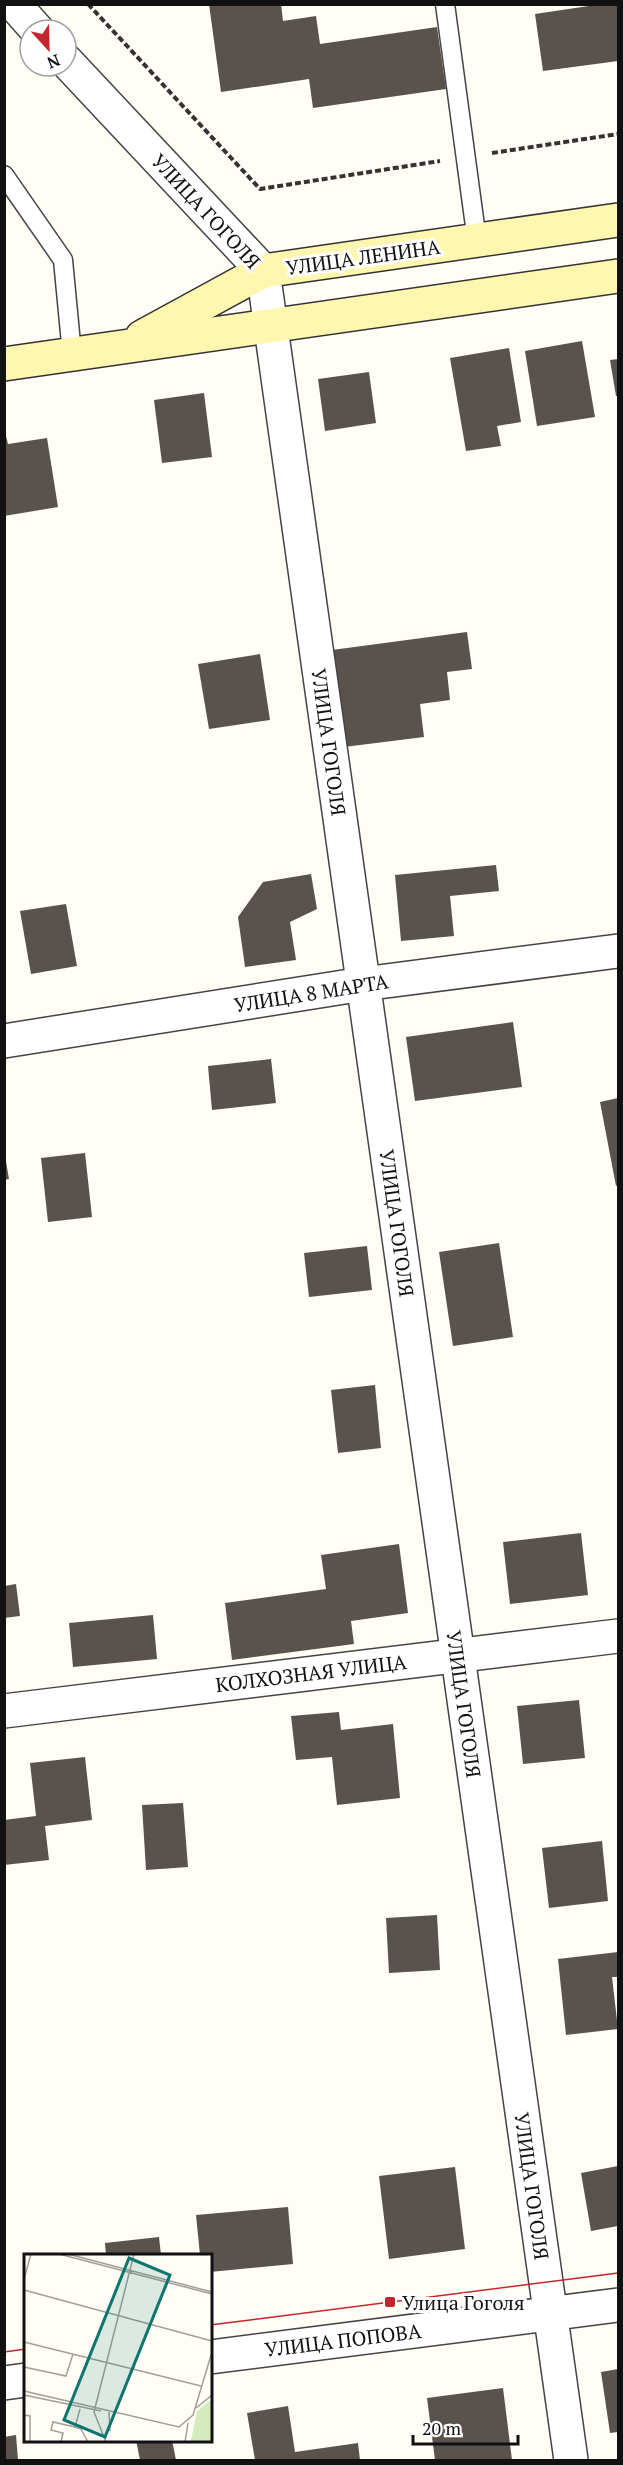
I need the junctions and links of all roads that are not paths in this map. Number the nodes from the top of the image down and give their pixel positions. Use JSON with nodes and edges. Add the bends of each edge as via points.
{"nodes":[{"id":1,"x":14,"y":4,"type":"edge"},
{"id":2,"x":445,"y":4,"type":"edge"},
{"id":3,"x":27,"y":18,"type":"edge"},
{"id":4,"x":78,"y":74,"type":"edge"},
{"id":5,"x":4,"y":176,"type":"edge"},
{"id":6,"x":618,"y":220,"type":"edge"},
{"id":7,"x":477,"y":241,"type":"junction"},
{"id":8,"x":262,"y":271,"type":"junction"},
{"id":9,"x":618,"y":276,"type":"edge"},
{"id":10,"x":270,"y":326,"type":"junction"},
{"id":11,"x":125,"y":346,"type":"junction"},
{"id":12,"x":72,"y":354,"type":"junction"},
{"id":13,"x":4,"y":364,"type":"edge"},
{"id":14,"x":618,"y":951,"type":"edge"},
{"id":15,"x":363,"y":984,"type":"junction"},
{"id":16,"x":4,"y":1041,"type":"edge"},
{"id":17,"x":618,"y":1636,"type":"edge"},
{"id":18,"x":458,"y":1656,"type":"junction"},
{"id":19,"x":4,"y":1711,"type":"edge"},
{"id":20,"x":618,"y":2305,"type":"edge"},
{"id":21,"x":550,"y":2313,"type":"junction"},
{"id":22,"x":212,"y":2357,"type":"edge"},
{"id":23,"x":24,"y":2380,"type":"edge"},
{"id":24,"x":4,"y":2383,"type":"edge"},
{"id":25,"x":571,"y":2460,"type":"edge"}],
"edges":[{"from":1,"to":3,"type":"street"},
{"from":2,"to":7,"type":"lane"},
{"from":4,"to":8,"type":"street","name":"УЛИЦА ГОГОЛЯ"},
{"from":5,"to":12,"type":"lane","via":[[63,260]]},
{"from":6,"to":7,"type":"main road","name":"УЛИЦА ЛЕНИНА"},
{"from":7,"to":8,"type":"main road","name":"УЛИЦА ЛЕНИНА"},
{"from":8,"to":10,"type":"street","name":"УЛИЦА ГОГОЛЯ"},
{"from":8,"to":11,"type":"main road","name":"УЛИЦА ЛЕНИНА"},
{"from":9,"to":10,"type":"main road","name":"УЛИЦА ЛЕНИНА"},
{"from":10,"to":11,"type":"main road","name":"УЛИЦА ЛЕНИНА"},
{"from":10,"to":15,"type":"street","name":"УЛИЦА ГОГОЛЯ"},
{"from":11,"to":12,"type":"main road","name":"УЛИЦА ЛЕНИНА"},
{"from":12,"to":13,"type":"main road","name":"УЛИЦА ЛЕНИНА"},
{"from":14,"to":15,"type":"street","name":"УЛИЦА 8 МАРТА"},
{"from":15,"to":16,"type":"street","name":"УЛИЦА 8 МАРТА"},
{"from":15,"to":18,"type":"street","name":"УЛИЦА ГОГОЛЯ"},
{"from":17,"to":18,"type":"street","name":"КОЛХОЗНАЯ УЛИЦА"},
{"from":18,"to":19,"type":"street","name":"КОЛХОЗНАЯ УЛИЦА"},
{"from":18,"to":21,"type":"street","name":"УЛИЦА ГОГОЛЯ"},
{"from":20,"to":21,"type":"street","name":"УЛИЦА ПОПОВА"},
{"from":21,"to":22,"type":"street","name":"УЛИЦА ПОПОВА"},
{"from":21,"to":25,"type":"street","name":"УЛИЦА ГОГОЛЯ"},
{"from":23,"to":24,"type":"street"}]}
